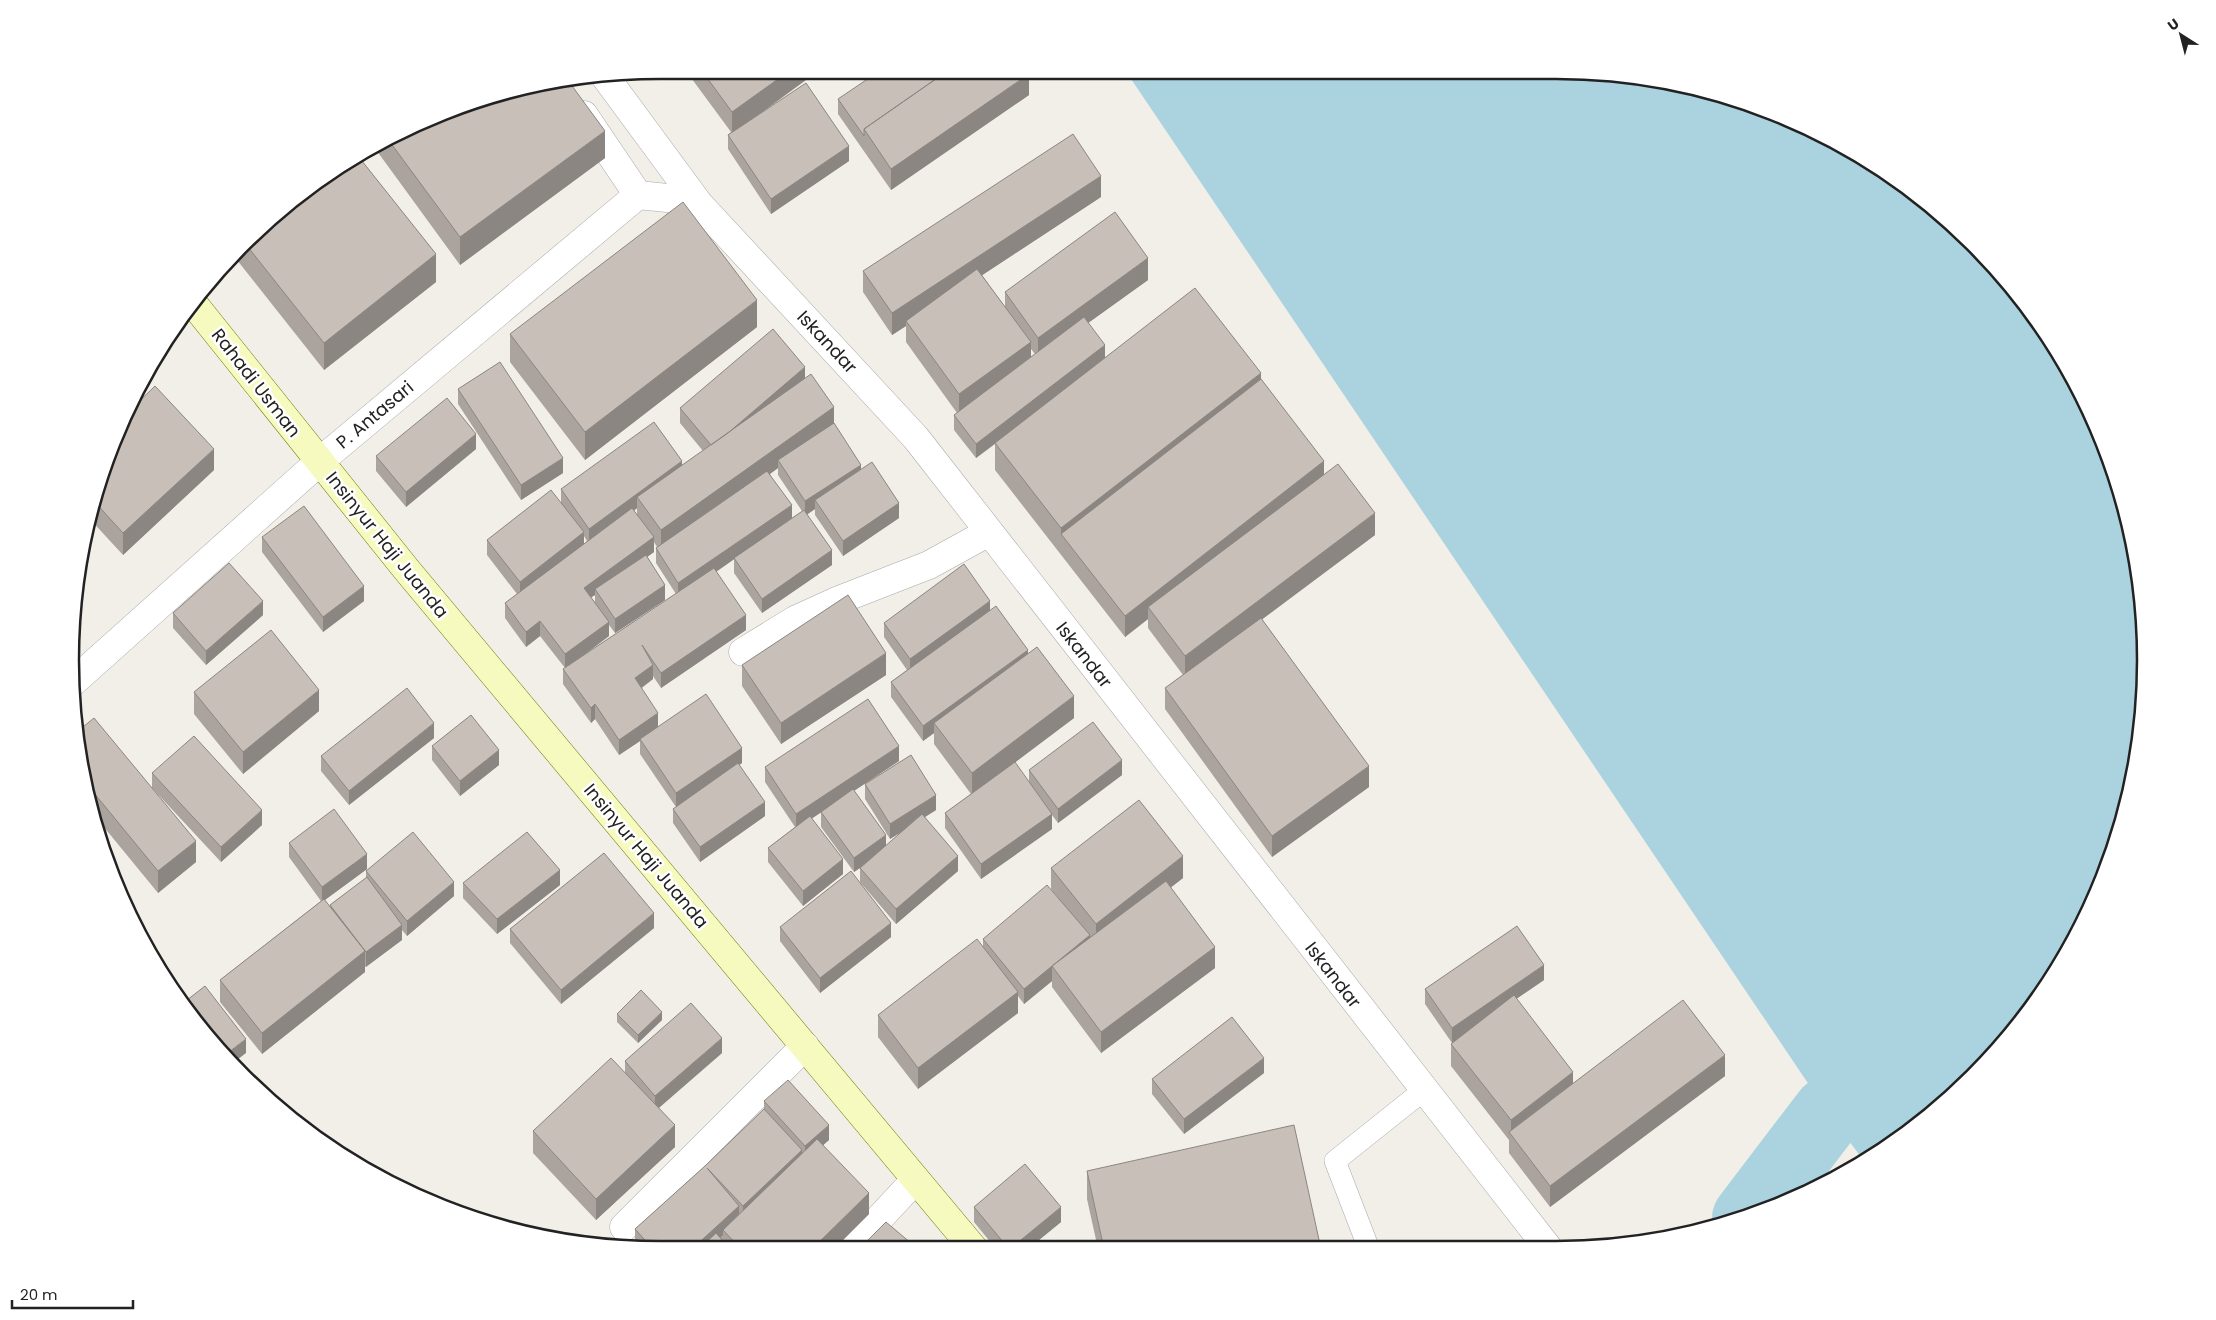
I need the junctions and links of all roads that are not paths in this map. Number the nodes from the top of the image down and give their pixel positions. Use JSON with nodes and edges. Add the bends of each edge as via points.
{"nodes":[{"id":1,"x":609,"y":81,"type":"edge"},
{"id":2,"x":571,"y":97,"type":"edge"},
{"id":3,"x":638,"y":195,"type":"junction"},
{"id":4,"x":699,"y":204,"type":"junction"},
{"id":5,"x":197,"y":309,"type":"edge"},
{"id":6,"x":319,"y":462,"type":"junction"},
{"id":7,"x":989,"y":532,"type":"junction"},
{"id":8,"x":744,"y":652,"type":"dead end"},
{"id":9,"x":79,"y":677,"type":"edge"},
{"id":10,"x":805,"y":1046,"type":"junction"},
{"id":11,"x":1424,"y":1090,"type":"junction"},
{"id":12,"x":915,"y":1180,"type":"junction"},
{"id":13,"x":624,"y":1227,"type":"dead end"},
{"id":14,"x":858,"y":1241,"type":"edge"},
{"id":15,"x":967,"y":1241,"type":"edge"},
{"id":16,"x":1366,"y":1241,"type":"edge"},
{"id":17,"x":1543,"y":1241,"type":"edge"}],
"edges":[{"from":1,"to":4,"type":"street","name":"Iskandar"},
{"from":2,"to":3,"type":"street"},
{"from":3,"to":4,"type":"street","via":[[678,198]]},
{"from":3,"to":6,"type":"street","name":"P. Antasari"},
{"from":4,"to":7,"type":"street","name":"Iskandar","via":[[916,438]]},
{"from":5,"to":6,"type":"street","name":"Rahadi Usman"},
{"from":6,"to":9,"type":"street","name":"P. Antasari"},
{"from":6,"to":10,"type":"street","name":"Insinyur Haji Juanda"},
{"from":7,"to":8,"type":"street","via":[[928,565],[796,620]]},
{"from":7,"to":11,"type":"street","name":"Iskandar"},
{"from":10,"to":12,"type":"street","name":"Insinyur Haji Juanda"},
{"from":10,"to":13,"type":"street"},
{"from":11,"to":16,"type":"lane","via":[[1335,1161]]},
{"from":11,"to":17,"type":"street","name":"Iskandar"},
{"from":12,"to":14,"type":"street"},
{"from":12,"to":15,"type":"street","name":"Insinyur Haji Juanda"}]}
